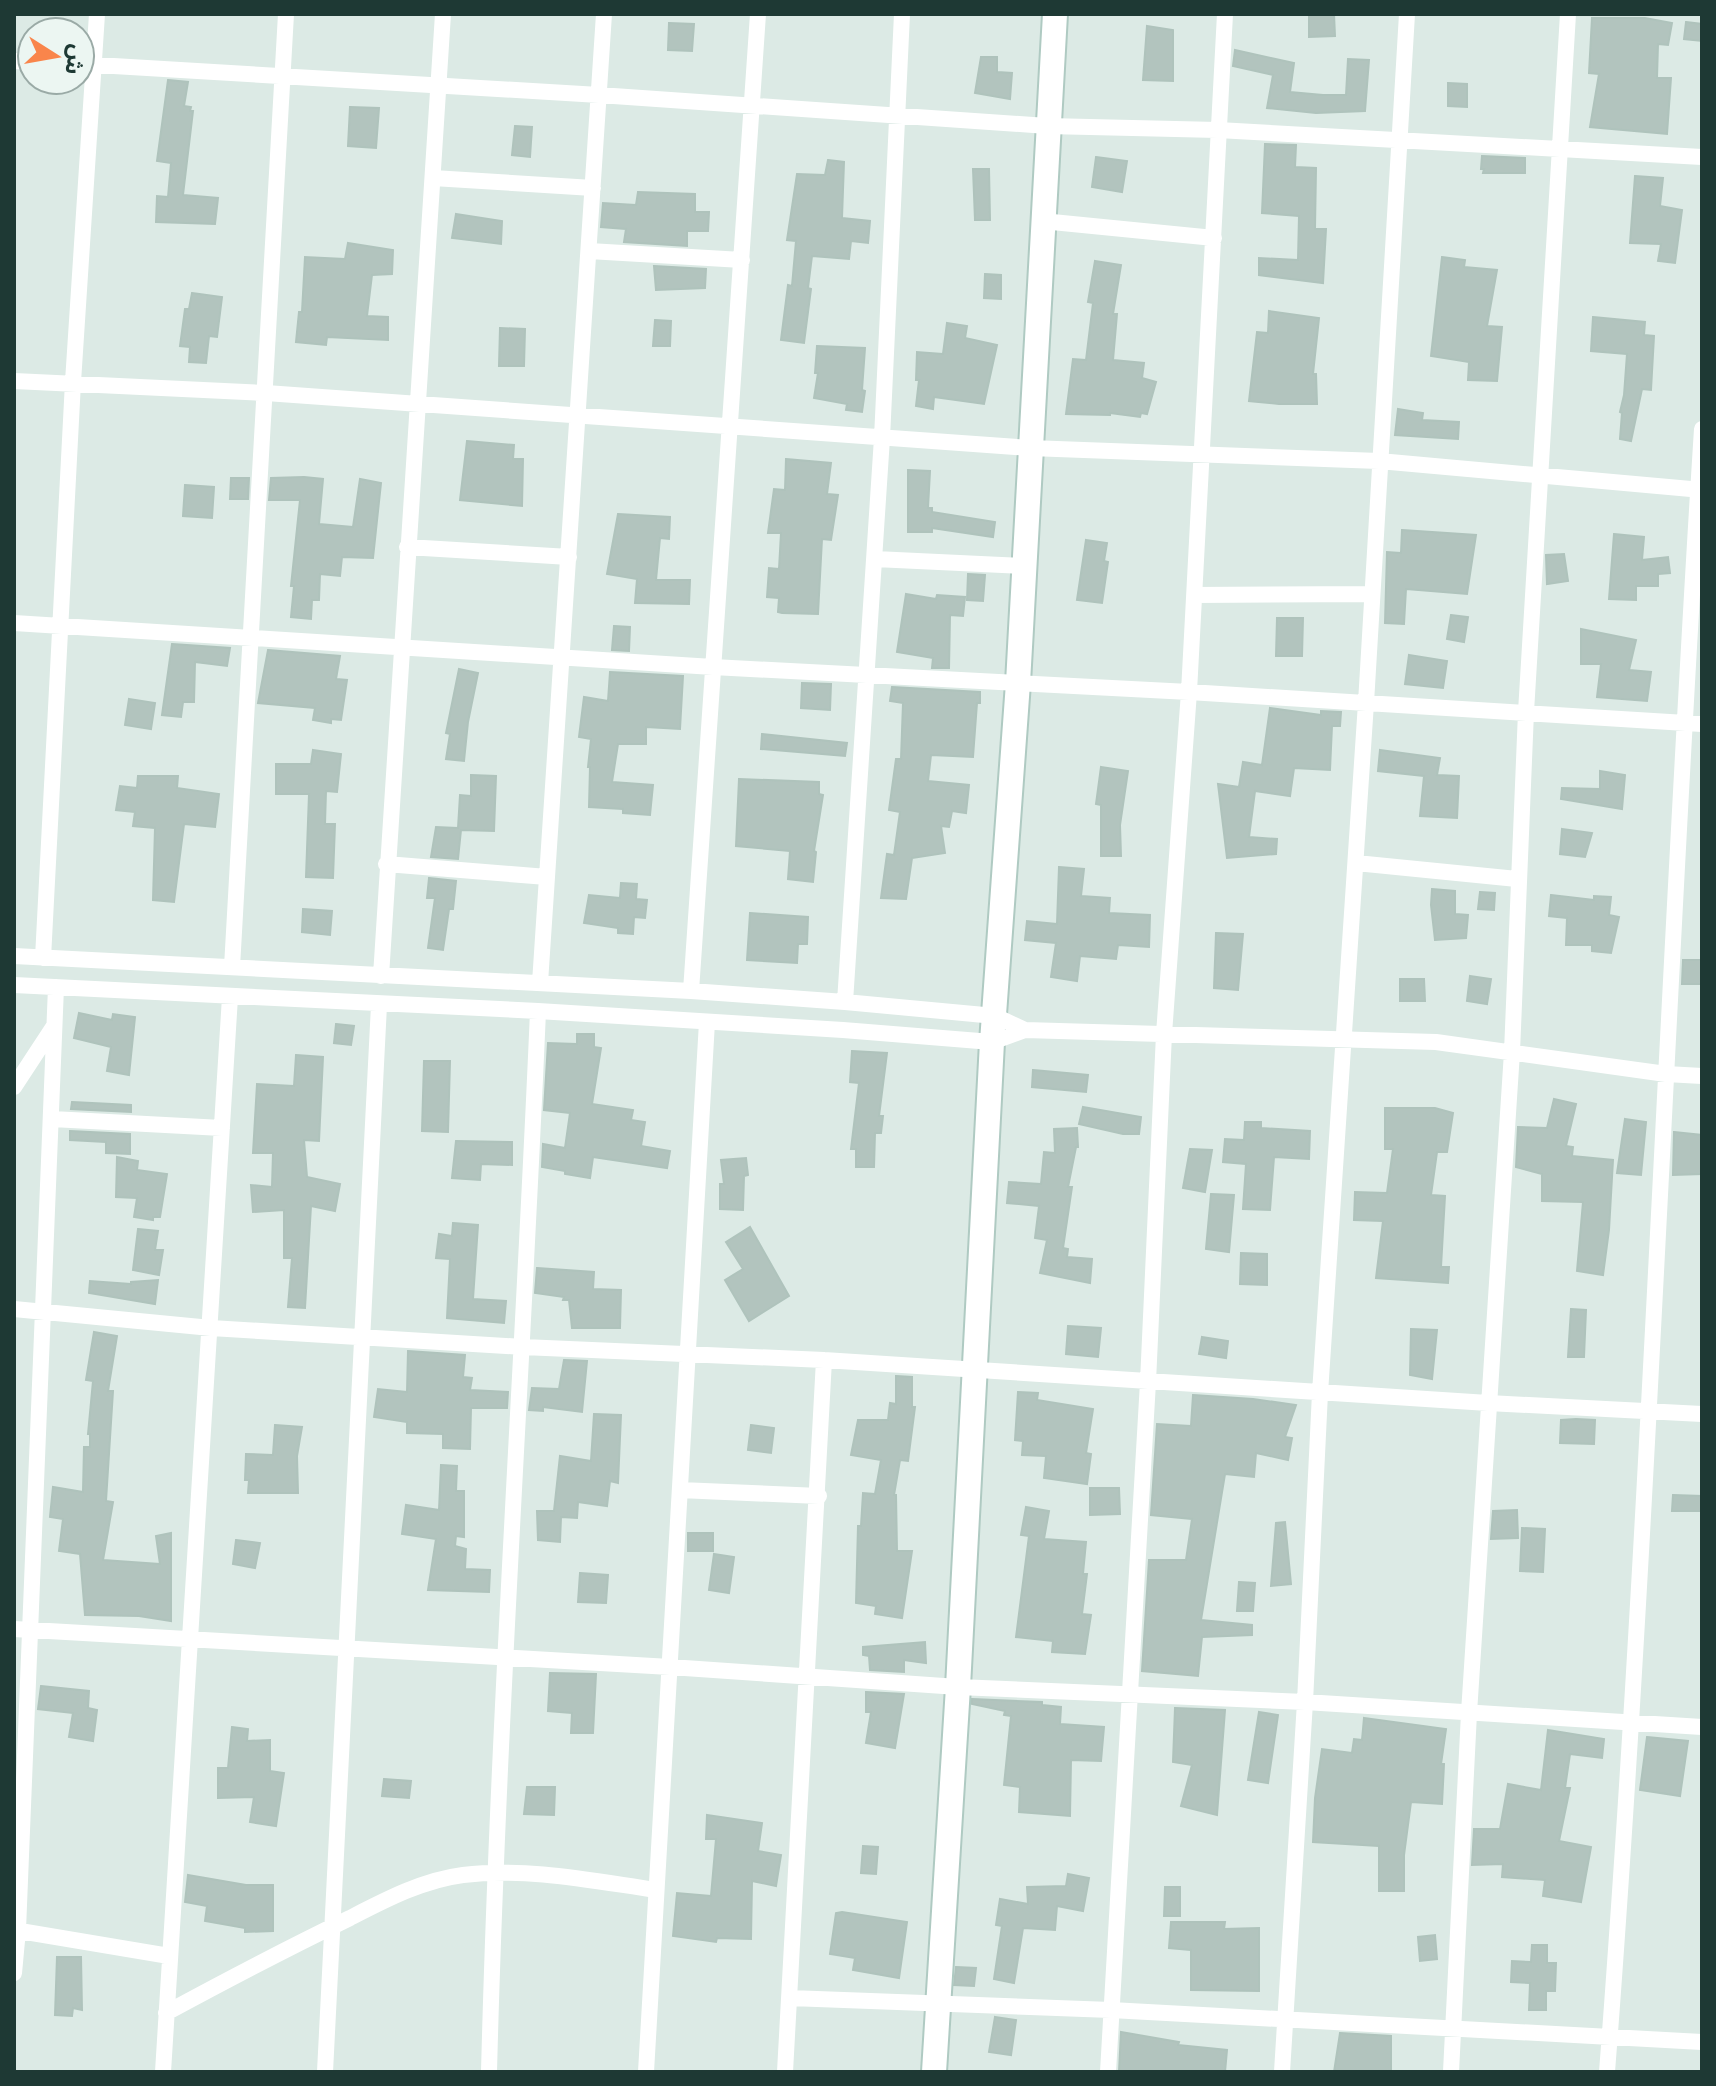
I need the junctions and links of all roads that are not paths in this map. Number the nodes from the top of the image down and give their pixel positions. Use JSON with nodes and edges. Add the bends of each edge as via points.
{"nodes":[{"id":1,"x":286,"y":14,"type":"edge"},
{"id":2,"x":443,"y":14,"type":"edge"},
{"id":3,"x":604,"y":14,"type":"edge"},
{"id":4,"x":758,"y":14,"type":"edge"},
{"id":5,"x":902,"y":14,"type":"edge"},
{"id":6,"x":1055,"y":14,"type":"edge"},
{"id":7,"x":1225,"y":14,"type":"edge"},
{"id":8,"x":1407,"y":14,"type":"edge"},
{"id":9,"x":1568,"y":14,"type":"edge"},
{"id":10,"x":96,"y":65,"type":"edge"},
{"id":11,"x":282,"y":77,"type":"junction"},
{"id":12,"x":439,"y":85,"type":"junction"},
{"id":13,"x":599,"y":95,"type":"junction"},
{"id":14,"x":86,"y":96,"type":"edge"},
{"id":15,"x":751,"y":105,"type":"junction"},
{"id":16,"x":897,"y":115,"type":"junction"},
{"id":17,"x":1047,"y":126,"type":"junction"},
{"id":18,"x":1218,"y":130,"type":"junction"},
{"id":19,"x":1399,"y":140,"type":"junction"},
{"id":20,"x":1560,"y":147,"type":"junction"},
{"id":21,"x":1702,"y":157,"type":"edge"},
{"id":22,"x":433,"y":178,"type":"junction"},
{"id":23,"x":593,"y":188,"type":"junction"},
{"id":24,"x":1042,"y":221,"type":"junction"},
{"id":25,"x":1214,"y":238,"type":"junction"},
{"id":26,"x":589,"y":251,"type":"junction"},
{"id":27,"x":742,"y":260,"type":"junction"},
{"id":28,"x":14,"y":381,"type":"edge"},
{"id":29,"x":73,"y":382,"type":"junction"},
{"id":30,"x":266,"y":393,"type":"junction"},
{"id":31,"x":417,"y":405,"type":"junction"},
{"id":32,"x":577,"y":417,"type":"junction"},
{"id":33,"x":730,"y":427,"type":"junction"},
{"id":34,"x":1702,"y":429,"type":"edge"},
{"id":35,"x":882,"y":438,"type":"junction"},
{"id":36,"x":1030,"y":448,"type":"junction"},
{"id":37,"x":1201,"y":453,"type":"junction"},
{"id":38,"x":1379,"y":461,"type":"junction"},
{"id":39,"x":1540,"y":475,"type":"junction"},
{"id":40,"x":1700,"y":490,"type":"edge"},
{"id":41,"x":407,"y":547,"type":"junction"},
{"id":42,"x":569,"y":557,"type":"junction"},
{"id":43,"x":875,"y":559,"type":"junction"},
{"id":44,"x":1024,"y":566,"type":"junction"},
{"id":45,"x":1371,"y":594,"type":"junction"},
{"id":46,"x":1194,"y":595,"type":"junction"},
{"id":47,"x":14,"y":623,"type":"edge"},
{"id":48,"x":60,"y":626,"type":"junction"},
{"id":49,"x":252,"y":637,"type":"junction"},
{"id":50,"x":401,"y":646,"type":"junction"},
{"id":51,"x":563,"y":658,"type":"junction"},
{"id":52,"x":713,"y":667,"type":"junction"},
{"id":53,"x":868,"y":675,"type":"junction"},
{"id":54,"x":1018,"y":683,"type":"junction"},
{"id":55,"x":1189,"y":692,"type":"junction"},
{"id":56,"x":1366,"y":703,"type":"junction"},
{"id":57,"x":1526,"y":712,"type":"junction"},
{"id":58,"x":1684,"y":723,"type":"junction"},
{"id":59,"x":1702,"y":724,"type":"edge"},
{"id":60,"x":1356,"y":863,"type":"junction"},
{"id":61,"x":386,"y":864,"type":"junction"},
{"id":62,"x":547,"y":877,"type":"junction"},
{"id":63,"x":1517,"y":879,"type":"junction"},
{"id":64,"x":14,"y":956,"type":"edge"},
{"id":65,"x":43,"y":958,"type":"junction"},
{"id":66,"x":232,"y":967,"type":"junction"},
{"id":67,"x":381,"y":976,"type":"junction"},
{"id":68,"x":540,"y":983,"type":"junction"},
{"id":69,"x":14,"y":985,"type":"edge"},
{"id":70,"x":56,"y":987,"type":"junction"},
{"id":71,"x":691,"y":991,"type":"junction"},
{"id":72,"x":230,"y":997,"type":"junction"},
{"id":73,"x":845,"y":1002,"type":"junction"},
{"id":74,"x":379,"y":1005,"type":"junction"},
{"id":75,"x":538,"y":1011,"type":"junction"},
{"id":76,"x":995,"y":1016,"type":"junction"},
{"id":77,"x":707,"y":1022,"type":"junction"},
{"id":78,"x":55,"y":1025,"type":"junction"},
{"id":79,"x":1025,"y":1030,"type":"junction"},
{"id":80,"x":1164,"y":1034,"type":"junction"},
{"id":81,"x":1345,"y":1038,"type":"junction"},
{"id":82,"x":992,"y":1042,"type":"junction"},
{"id":83,"x":1512,"y":1052,"type":"junction"},
{"id":84,"x":1666,"y":1074,"type":"junction"},
{"id":85,"x":1702,"y":1076,"type":"edge"},
{"id":86,"x":14,"y":1087,"type":"edge"},
{"id":87,"x":52,"y":1119,"type":"junction"},
{"id":88,"x":222,"y":1128,"type":"junction"},
{"id":89,"x":14,"y":1309,"type":"edge"},
{"id":90,"x":42,"y":1311,"type":"junction"},
{"id":91,"x":211,"y":1328,"type":"junction"},
{"id":92,"x":363,"y":1336,"type":"junction"},
{"id":93,"x":523,"y":1347,"type":"junction"},
{"id":94,"x":687,"y":1353,"type":"junction"},
{"id":95,"x":824,"y":1360,"type":"junction"},
{"id":96,"x":975,"y":1371,"type":"junction"},
{"id":97,"x":1148,"y":1382,"type":"junction"},
{"id":98,"x":1320,"y":1393,"type":"junction"},
{"id":99,"x":1488,"y":1403,"type":"junction"},
{"id":100,"x":1647,"y":1410,"type":"junction"},
{"id":101,"x":1702,"y":1414,"type":"edge"},
{"id":102,"x":680,"y":1490,"type":"junction"},
{"id":103,"x":819,"y":1496,"type":"junction"},
{"id":104,"x":14,"y":1629,"type":"edge"},
{"id":105,"x":32,"y":1630,"type":"junction"},
{"id":106,"x":191,"y":1639,"type":"junction"},
{"id":107,"x":345,"y":1649,"type":"junction"},
{"id":108,"x":505,"y":1658,"type":"junction"},
{"id":109,"x":670,"y":1667,"type":"junction"},
{"id":110,"x":809,"y":1677,"type":"junction"},
{"id":111,"x":958,"y":1687,"type":"junction"},
{"id":112,"x":1130,"y":1696,"type":"junction"},
{"id":113,"x":1305,"y":1702,"type":"junction"},
{"id":114,"x":1469,"y":1713,"type":"junction"},
{"id":115,"x":1632,"y":1723,"type":"junction"},
{"id":116,"x":1702,"y":1727,"type":"edge"},
{"id":117,"x":494,"y":1872,"type":"junction"},
{"id":118,"x":656,"y":1890,"type":"junction"},
{"id":119,"x":333,"y":1925,"type":"junction"},
{"id":120,"x":16,"y":1930,"type":"edge"},
{"id":121,"x":169,"y":1956,"type":"junction"},
{"id":122,"x":14,"y":1973,"type":"edge"},
{"id":123,"x":790,"y":1998,"type":"junction"},
{"id":124,"x":937,"y":2003,"type":"junction"},
{"id":125,"x":1111,"y":2010,"type":"junction"},
{"id":126,"x":166,"y":2013,"type":"junction"},
{"id":127,"x":1284,"y":2020,"type":"junction"},
{"id":128,"x":1453,"y":2029,"type":"junction"},
{"id":129,"x":1610,"y":2037,"type":"junction"},
{"id":130,"x":1702,"y":2042,"type":"edge"},
{"id":131,"x":163,"y":2072,"type":"edge"},
{"id":132,"x":325,"y":2072,"type":"edge"},
{"id":133,"x":489,"y":2072,"type":"edge"},
{"id":134,"x":646,"y":2072,"type":"edge"},
{"id":135,"x":785,"y":2072,"type":"edge"},
{"id":136,"x":934,"y":2072,"type":"edge"},
{"id":137,"x":1108,"y":2072,"type":"edge"},
{"id":138,"x":1282,"y":2072,"type":"edge"},
{"id":139,"x":1451,"y":2072,"type":"edge"},
{"id":140,"x":1607,"y":2072,"type":"edge"}],
"edges":[{"from":1,"to":11,"type":"street"},
{"from":2,"to":12,"type":"street"},
{"from":3,"to":13,"type":"street"},
{"from":4,"to":15,"type":"street"},
{"from":5,"to":16,"type":"street"},
{"from":6,"to":17,"type":"street"},
{"from":7,"to":18,"type":"street"},
{"from":8,"to":19,"type":"street"},
{"from":9,"to":20,"type":"street"},
{"from":10,"to":11,"type":"street"},
{"from":11,"to":12,"type":"street"},
{"from":11,"to":30,"type":"street"},
{"from":12,"to":13,"type":"street"},
{"from":12,"to":22,"type":"street"},
{"from":13,"to":15,"type":"street"},
{"from":13,"to":23,"type":"street"},
{"from":14,"to":29,"type":"street"},
{"from":15,"to":16,"type":"street"},
{"from":15,"to":27,"type":"street"},
{"from":16,"to":17,"type":"street"},
{"from":16,"to":35,"type":"street"},
{"from":17,"to":18,"type":"street"},
{"from":17,"to":24,"type":"street"},
{"from":18,"to":19,"type":"street"},
{"from":18,"to":25,"type":"street"},
{"from":19,"to":20,"type":"street"},
{"from":19,"to":38,"type":"street"},
{"from":20,"to":21,"type":"street"},
{"from":20,"to":39,"type":"street"},
{"from":22,"to":23,"type":"street"},
{"from":22,"to":31,"type":"street"},
{"from":23,"to":26,"type":"street"},
{"from":24,"to":25,"type":"street"},
{"from":24,"to":36,"type":"street"},
{"from":25,"to":37,"type":"street"},
{"from":26,"to":27,"type":"street"},
{"from":26,"to":32,"type":"street"},
{"from":27,"to":33,"type":"street"},
{"from":28,"to":29,"type":"street"},
{"from":29,"to":30,"type":"street"},
{"from":29,"to":48,"type":"street"},
{"from":30,"to":31,"type":"street"},
{"from":30,"to":49,"type":"street"},
{"from":31,"to":32,"type":"street"},
{"from":31,"to":41,"type":"street"},
{"from":32,"to":33,"type":"street"},
{"from":32,"to":42,"type":"street"},
{"from":33,"to":35,"type":"street"},
{"from":33,"to":52,"type":"street"},
{"from":34,"to":40,"type":"street"},
{"from":35,"to":36,"type":"street"},
{"from":35,"to":43,"type":"street"},
{"from":36,"to":37,"type":"street"},
{"from":36,"to":44,"type":"street"},
{"from":37,"to":38,"type":"street"},
{"from":37,"to":46,"type":"street"},
{"from":38,"to":39,"type":"street"},
{"from":38,"to":45,"type":"street"},
{"from":39,"to":40,"type":"street"},
{"from":39,"to":57,"type":"street"},
{"from":40,"to":58,"type":"street"},
{"from":41,"to":42,"type":"street"},
{"from":41,"to":50,"type":"street"},
{"from":42,"to":51,"type":"street"},
{"from":43,"to":44,"type":"street"},
{"from":43,"to":53,"type":"street"},
{"from":44,"to":54,"type":"street"},
{"from":45,"to":46,"type":"street"},
{"from":45,"to":56,"type":"street"},
{"from":46,"to":55,"type":"street"},
{"from":47,"to":48,"type":"street"},
{"from":48,"to":49,"type":"street"},
{"from":48,"to":65,"type":"street"},
{"from":49,"to":50,"type":"street"},
{"from":49,"to":66,"type":"street"},
{"from":50,"to":51,"type":"street"},
{"from":50,"to":61,"type":"street"},
{"from":51,"to":52,"type":"street"},
{"from":51,"to":62,"type":"street"},
{"from":52,"to":53,"type":"street"},
{"from":52,"to":71,"type":"street"},
{"from":53,"to":54,"type":"street"},
{"from":53,"to":73,"type":"street"},
{"from":54,"to":55,"type":"street"},
{"from":54,"to":76,"type":"street"},
{"from":55,"to":56,"type":"street"},
{"from":55,"to":80,"type":"street"},
{"from":56,"to":57,"type":"street"},
{"from":56,"to":60,"type":"street"},
{"from":57,"to":58,"type":"street"},
{"from":57,"to":63,"type":"street"},
{"from":58,"to":59,"type":"street"},
{"from":58,"to":84,"type":"street"},
{"from":60,"to":63,"type":"street"},
{"from":60,"to":81,"type":"street"},
{"from":61,"to":62,"type":"street"},
{"from":61,"to":67,"type":"street"},
{"from":62,"to":68,"type":"street"},
{"from":63,"to":83,"type":"street"},
{"from":64,"to":65,"type":"street"},
{"from":65,"to":66,"type":"street"},
{"from":66,"to":67,"type":"street"},
{"from":67,"to":68,"type":"street"},
{"from":68,"to":71,"type":"street"},
{"from":69,"to":70,"type":"street"},
{"from":70,"to":72,"type":"street"},
{"from":70,"to":78,"type":"street"},
{"from":71,"to":73,"type":"street"},
{"from":72,"to":74,"type":"street"},
{"from":72,"to":88,"type":"street"},
{"from":73,"to":76,"type":"street"},
{"from":74,"to":75,"type":"street"},
{"from":74,"to":92,"type":"street"},
{"from":75,"to":77,"type":"street"},
{"from":75,"to":93,"type":"street"},
{"from":76,"to":79,"type":"street"},
{"from":76,"to":82,"type":"street"},
{"from":77,"to":82,"type":"street"},
{"from":77,"to":94,"type":"street"},
{"from":78,"to":86,"type":"street"},
{"from":78,"to":87,"type":"street"},
{"from":79,"to":80,"type":"street"},
{"from":79,"to":82,"type":"street"},
{"from":80,"to":81,"type":"street"},
{"from":80,"to":97,"type":"street"},
{"from":81,"to":83,"type":"street"},
{"from":81,"to":98,"type":"street"},
{"from":82,"to":96,"type":"street"},
{"from":83,"to":84,"type":"street"},
{"from":83,"to":99,"type":"street"},
{"from":84,"to":85,"type":"street"},
{"from":84,"to":100,"type":"street"},
{"from":87,"to":88,"type":"street"},
{"from":87,"to":90,"type":"street"},
{"from":88,"to":91,"type":"street"},
{"from":89,"to":90,"type":"street"},
{"from":90,"to":91,"type":"street"},
{"from":90,"to":105,"type":"street"},
{"from":91,"to":92,"type":"street"},
{"from":91,"to":106,"type":"street"},
{"from":92,"to":93,"type":"street"},
{"from":92,"to":107,"type":"street"},
{"from":93,"to":94,"type":"street"},
{"from":93,"to":108,"type":"street"},
{"from":94,"to":95,"type":"street"},
{"from":94,"to":102,"type":"street"},
{"from":95,"to":96,"type":"street"},
{"from":95,"to":103,"type":"street"},
{"from":96,"to":97,"type":"street"},
{"from":96,"to":111,"type":"street"},
{"from":97,"to":98,"type":"street"},
{"from":97,"to":112,"type":"street"},
{"from":98,"to":99,"type":"street"},
{"from":98,"to":113,"type":"street"},
{"from":99,"to":100,"type":"street"},
{"from":99,"to":114,"type":"street"},
{"from":100,"to":101,"type":"street"},
{"from":100,"to":115,"type":"street"},
{"from":102,"to":103,"type":"street"},
{"from":102,"to":109,"type":"street"},
{"from":103,"to":110,"type":"street"},
{"from":104,"to":105,"type":"street"},
{"from":105,"to":106,"type":"street"},
{"from":105,"to":120,"type":"street"},
{"from":106,"to":107,"type":"street"},
{"from":106,"to":121,"type":"street"},
{"from":107,"to":108,"type":"street"},
{"from":107,"to":119,"type":"street"},
{"from":108,"to":109,"type":"street"},
{"from":108,"to":117,"type":"street"},
{"from":109,"to":110,"type":"street"},
{"from":109,"to":118,"type":"street"},
{"from":110,"to":111,"type":"street"},
{"from":110,"to":123,"type":"street"},
{"from":111,"to":112,"type":"street"},
{"from":111,"to":124,"type":"street"},
{"from":112,"to":113,"type":"street"},
{"from":112,"to":125,"type":"street"},
{"from":113,"to":114,"type":"street"},
{"from":113,"to":127,"type":"street"},
{"from":114,"to":115,"type":"street"},
{"from":114,"to":128,"type":"street"},
{"from":115,"to":116,"type":"street"},
{"from":115,"to":129,"type":"street"},
{"from":117,"to":118,"type":"street"},
{"from":117,"to":119,"type":"street","via":[[430,1883]]},
{"from":117,"to":133,"type":"street"},
{"from":118,"to":134,"type":"street"},
{"from":119,"to":126,"type":"street"},
{"from":119,"to":132,"type":"street"},
{"from":120,"to":121,"type":"street"},
{"from":120,"to":122,"type":"street"},
{"from":121,"to":126,"type":"street"},
{"from":123,"to":124,"type":"street"},
{"from":123,"to":135,"type":"street"},
{"from":124,"to":125,"type":"street"},
{"from":124,"to":136,"type":"street"},
{"from":125,"to":127,"type":"street"},
{"from":125,"to":137,"type":"street"},
{"from":126,"to":131,"type":"street"},
{"from":127,"to":128,"type":"street"},
{"from":127,"to":138,"type":"street"},
{"from":128,"to":129,"type":"street"},
{"from":128,"to":139,"type":"street"},
{"from":129,"to":130,"type":"street"},
{"from":129,"to":140,"type":"street"}]}
